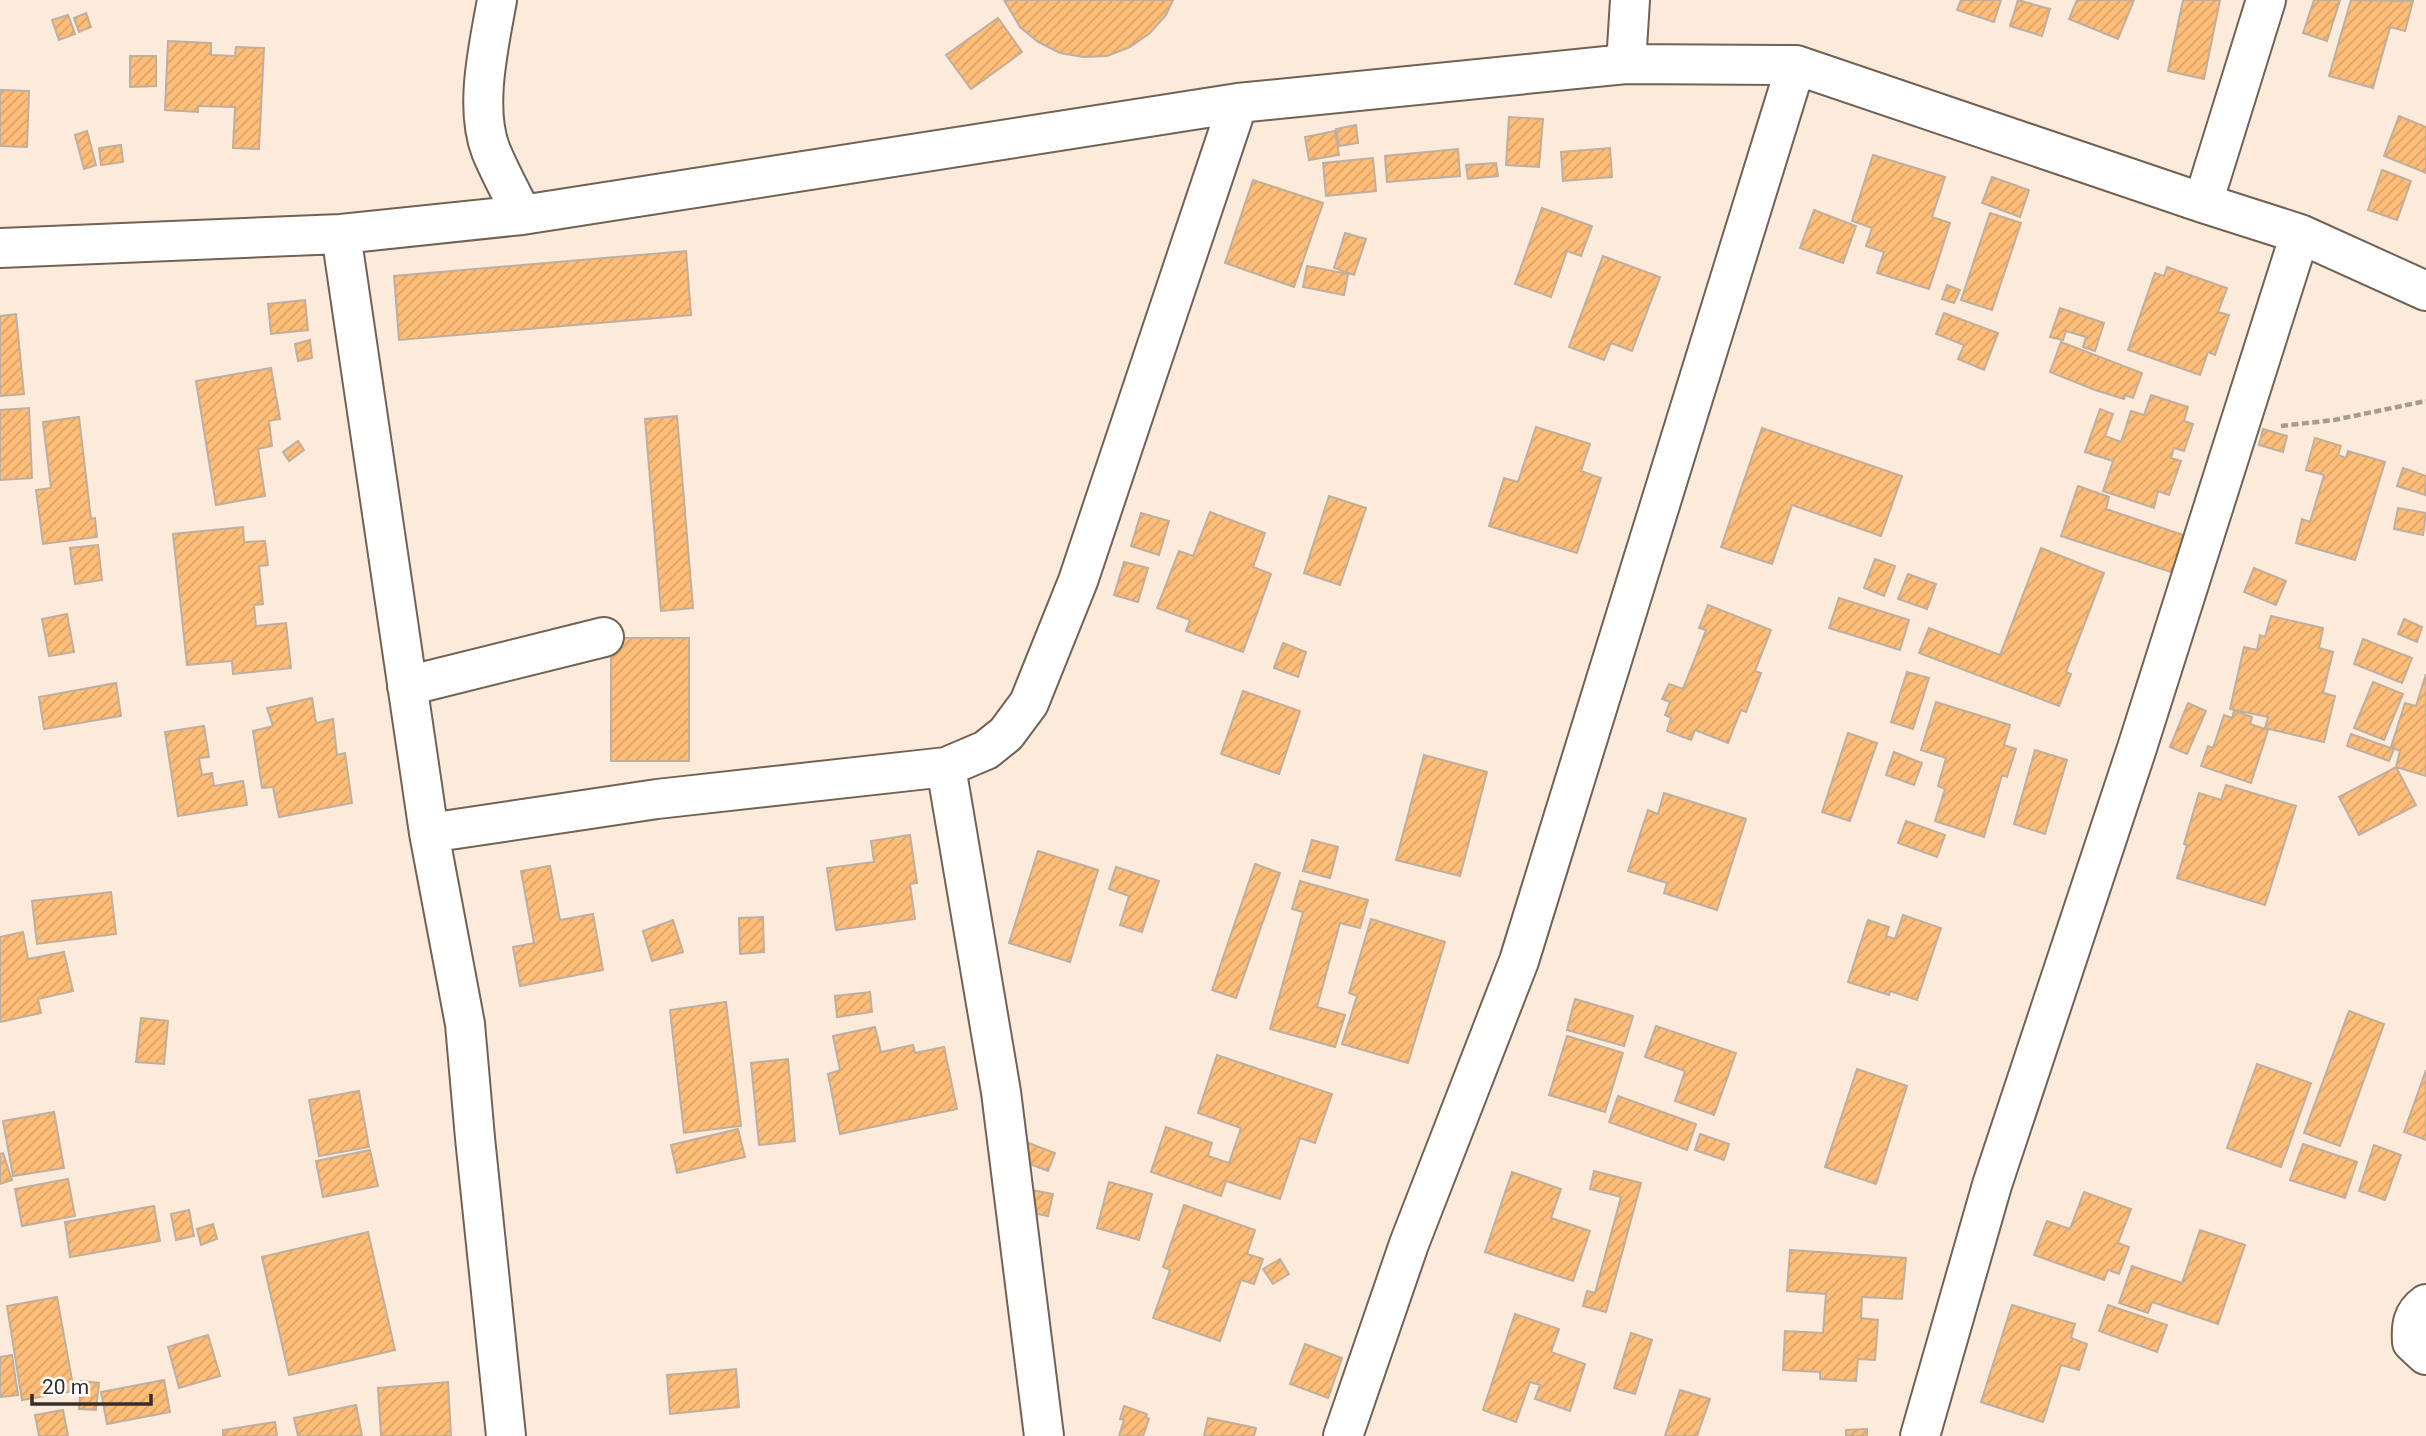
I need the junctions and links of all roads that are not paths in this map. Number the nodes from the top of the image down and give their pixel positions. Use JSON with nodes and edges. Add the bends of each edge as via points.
{"nodes":[{"id":1,"x":497,"y":0,"type":"edge"},
{"id":2,"x":1630,"y":0,"type":"edge"},
{"id":3,"x":2266,"y":0,"type":"edge"},
{"id":4,"x":1626,"y":64,"type":"junction"},
{"id":5,"x":1796,"y":65,"type":"junction"},
{"id":6,"x":1238,"y":103,"type":"junction"},
{"id":7,"x":2203,"y":203,"type":"junction"},
{"id":8,"x":522,"y":215,"type":"junction"},
{"id":9,"x":341,"y":234,"type":"junction"},
{"id":10,"x":2301,"y":234,"type":"junction"},
{"id":11,"x":0,"y":248,"type":"edge"},
{"id":12,"x":2426,"y":291,"type":"edge"},
{"id":13,"x":604,"y":637,"type":"dead end"},
{"id":14,"x":407,"y":686,"type":"junction"},
{"id":15,"x":946,"y":767,"type":"junction"},
{"id":16,"x":429,"y":833,"type":"junction"},
{"id":17,"x":2426,"y":1304,"type":"edge"},
{"id":18,"x":2426,"y":1355,"type":"edge"},
{"id":19,"x":506,"y":1436,"type":"edge"},
{"id":20,"x":1044,"y":1436,"type":"edge"},
{"id":21,"x":1343,"y":1436,"type":"edge"},
{"id":22,"x":1920,"y":1436,"type":"edge"}],
"edges":[{"from":1,"to":8,"type":"street","via":[[485,84],[485,124],[491,150]]},
{"from":2,"to":4,"type":"street"},
{"from":3,"to":7,"type":"street"},
{"from":4,"to":5,"type":"street"},
{"from":4,"to":6,"type":"street"},
{"from":5,"to":7,"type":"street"},
{"from":5,"to":21,"type":"street","via":[[1520,961],[1409,1244]]},
{"from":6,"to":8,"type":"street"},
{"from":6,"to":15,"type":"street","via":[[1079,581],[1029,704],[1006,734],[986,750]]},
{"from":7,"to":10,"type":"street"},
{"from":8,"to":9,"type":"street"},
{"from":9,"to":11,"type":"street"},
{"from":9,"to":14,"type":"street"},
{"from":10,"to":12,"type":"street"},
{"from":10,"to":22,"type":"street","via":[[1993,1185]]},
{"from":13,"to":14,"type":"street"},
{"from":14,"to":16,"type":"street"},
{"from":15,"to":16,"type":"street","via":[[657,799]]},
{"from":15,"to":20,"type":"street","via":[[1001,1092]]},
{"from":16,"to":19,"type":"street","via":[[465,1024]]},
{"from":17,"to":18,"type":"street","via":[[2411,1326],[2412,1342]]}]}
